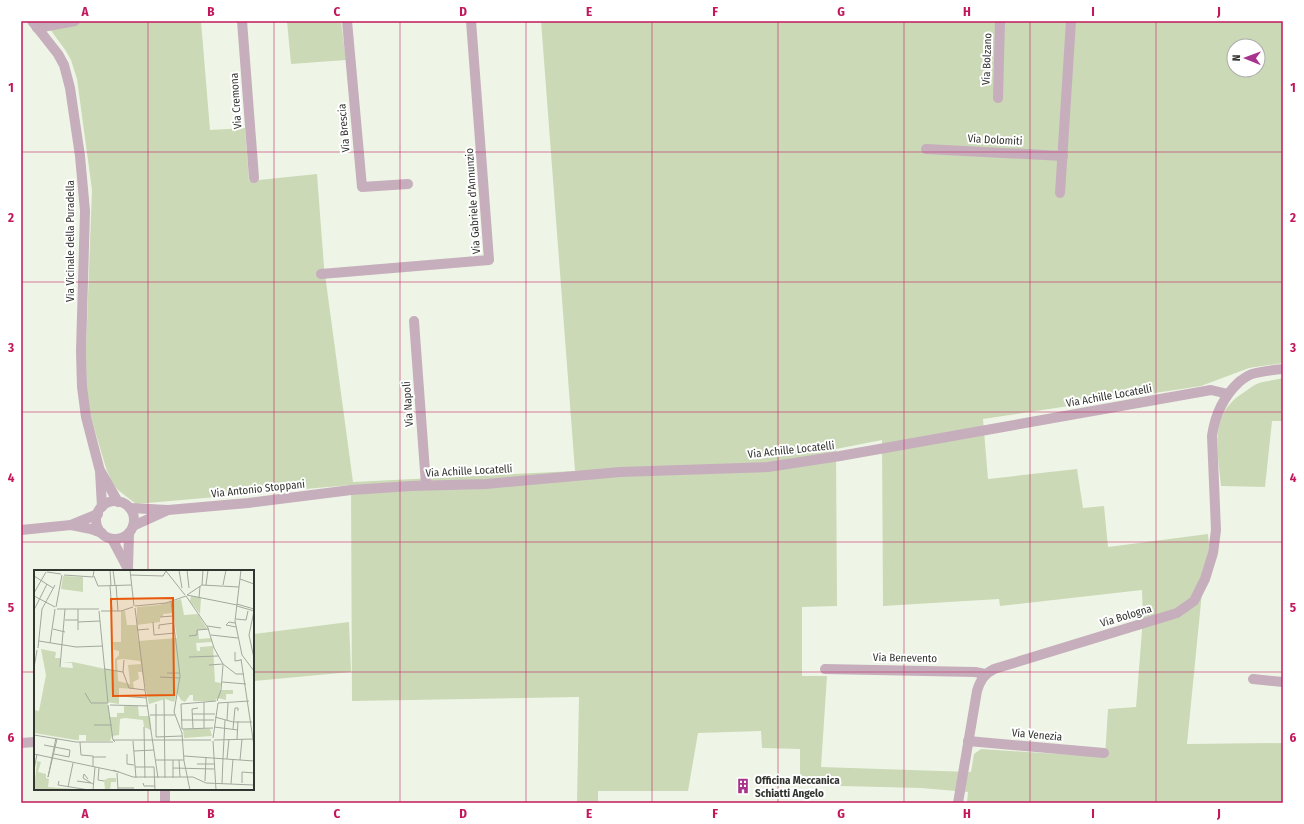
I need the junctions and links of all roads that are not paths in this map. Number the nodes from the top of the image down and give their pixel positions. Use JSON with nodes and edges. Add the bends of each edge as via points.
{"nodes":[{"id":1,"x":75,"y":21,"type":"edge"},
{"id":2,"x":242,"y":21,"type":"edge"},
{"id":3,"x":347,"y":21,"type":"edge"},
{"id":4,"x":471,"y":21,"type":"edge"},
{"id":5,"x":1000,"y":21,"type":"edge"},
{"id":6,"x":1072,"y":21,"type":"edge"},
{"id":7,"x":35,"y":24,"type":"edge"},
{"id":8,"x":998,"y":98,"type":"dead end"},
{"id":9,"x":926,"y":149,"type":"dead end"},
{"id":10,"x":1063,"y":156,"type":"junction"},
{"id":11,"x":254,"y":178,"type":"dead end"},
{"id":12,"x":408,"y":184,"type":"dead end"},
{"id":13,"x":1060,"y":193,"type":"dead end"},
{"id":14,"x":322,"y":274,"type":"dead end"},
{"id":15,"x":414,"y":321,"type":"dead end"},
{"id":16,"x":1283,"y":369,"type":"edge"},
{"id":17,"x":1228,"y":394,"type":"junction"},
{"id":18,"x":100,"y":471,"type":"junction"},
{"id":19,"x":426,"y":485,"type":"junction"},
{"id":20,"x":351,"y":490,"type":"joint"},
{"id":21,"x":118,"y":502,"type":"junction"},
{"id":22,"x":130,"y":508,"type":"junction"},
{"id":23,"x":100,"y":510,"type":"junction"},
{"id":24,"x":168,"y":510,"type":"junction"},
{"id":25,"x":71,"y":526,"type":"junction"},
{"id":26,"x":131,"y":529,"type":"junction"},
{"id":27,"x":21,"y":530,"type":"edge"},
{"id":28,"x":102,"y":533,"type":"junction"},
{"id":29,"x":112,"y":539,"type":"junction"},
{"id":30,"x":129,"y":569,"type":"edge"},
{"id":31,"x":825,"y":669,"type":"dead end"},
{"id":32,"x":985,"y":674,"type":"junction"},
{"id":33,"x":1253,"y":679,"type":"dead end"},
{"id":34,"x":1283,"y":682,"type":"edge"},
{"id":35,"x":968,"y":741,"type":"junction"},
{"id":36,"x":34,"y":742,"type":"edge"},
{"id":37,"x":21,"y":743,"type":"edge"},
{"id":38,"x":1104,"y":753,"type":"dead end"},
{"id":39,"x":165,"y":790,"type":"edge"},
{"id":40,"x":165,"y":803,"type":"edge"},
{"id":41,"x":958,"y":803,"type":"edge"}],
"edges":[{"from":1,"to":7,"type":"street"},
{"from":2,"to":11,"type":"street","name":"Via Cremona"},
{"from":3,"to":12,"type":"street","name":"Via Brescia","via":[[362,187]]},
{"from":4,"to":14,"type":"street","name":"Via Gabriele d'Annunzio","via":[[489,260]]},
{"from":5,"to":8,"type":"street","name":"Via Bolzano"},
{"from":6,"to":10,"type":"street"},
{"from":7,"to":18,"type":"street","name":"Via Vicinale della Puradella","via":[[58,54],[65,69],[82,167],[85,211],[82,382],[86,418]]},
{"from":9,"to":10,"type":"street","name":"Via Dolomiti"},
{"from":10,"to":13,"type":"street"},
{"from":15,"to":19,"type":"street","name":"Via Napoli"},
{"from":16,"to":17,"type":"street","name":"Via Bologna","via":[[1251,374]]},
{"from":17,"to":19,"type":"street","name":"Via Achille Locatelli","via":[[1211,390],[768,467],[620,472],[486,484]]},
{"from":17,"to":32,"type":"street","name":"Via Bologna","via":[[1219,408],[1212,436],[1216,530],[1213,553],[1205,579],[1194,601],[1177,613],[994,669]]},
{"from":18,"to":21,"type":"street","name":"Via Vicinale della Puradella"},
{"from":18,"to":23,"type":"street","name":"Via Vicinale della Puradella"},
{"from":19,"to":20,"type":"street","name":"Via Achille Locatelli"},
{"from":20,"to":24,"type":"street","name":"Via Antonio Stoppani"},
{"from":21,"to":22,"type":"street"},
{"from":21,"to":23,"type":"street","via":[[112,502]]},
{"from":22,"to":24,"type":"street","name":"Via Antonio Stoppani"},
{"from":22,"to":26,"type":"street","via":[[133,514]]},
{"from":23,"to":25,"type":"street"},
{"from":23,"to":28,"type":"street","via":[[97,524]]},
{"from":24,"to":26,"type":"street","name":"Via Antonio Stoppani"},
{"from":25,"to":27,"type":"street"},
{"from":25,"to":28,"type":"street"},
{"from":26,"to":29,"type":"street","via":[[124,537]]},
{"from":26,"to":30,"type":"street"},
{"from":28,"to":29,"type":"street"},
{"from":29,"to":30,"type":"street"},
{"from":31,"to":32,"type":"street","name":"Via Benevento"},
{"from":32,"to":35,"type":"street","via":[[976,691]]},
{"from":33,"to":34,"type":"street"},
{"from":35,"to":38,"type":"street","name":"Via Venezia"},
{"from":35,"to":41,"type":"street"},
{"from":36,"to":37,"type":"street"},
{"from":39,"to":40,"type":"street"}]}
